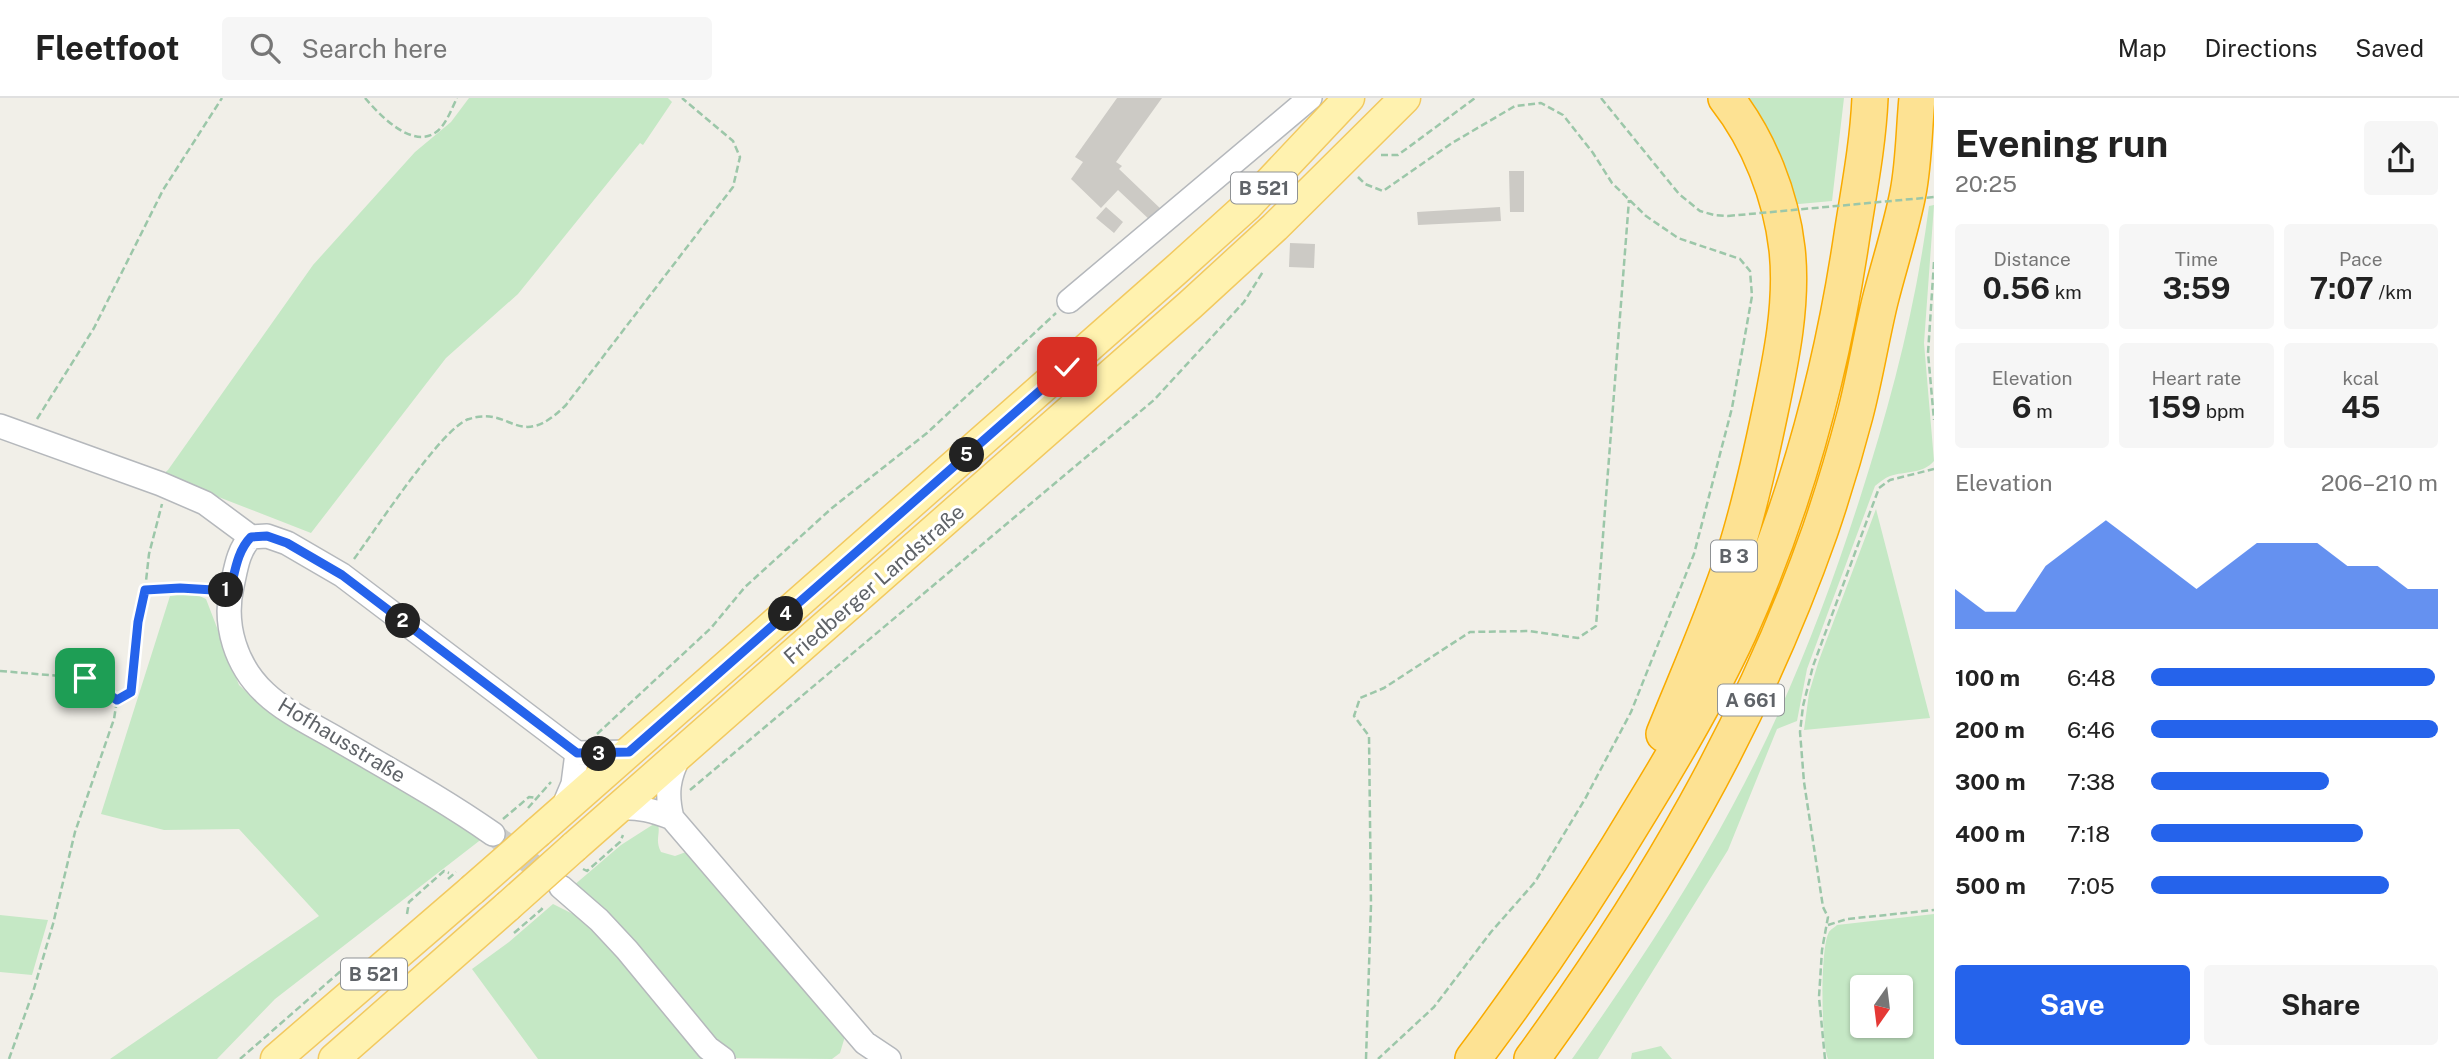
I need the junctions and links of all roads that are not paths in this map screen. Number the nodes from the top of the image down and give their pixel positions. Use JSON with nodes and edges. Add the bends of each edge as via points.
{"nodes":[{"id":1,"x":1310,"y":98,"type":"edge"},
{"id":2,"x":1349,"y":98,"type":"edge"},
{"id":3,"x":1405,"y":98,"type":"edge"},
{"id":4,"x":1726,"y":98,"type":"edge"},
{"id":5,"x":1870,"y":98,"type":"edge"},
{"id":6,"x":1898,"y":98,"type":"edge"},
{"id":7,"x":1917,"y":98,"type":"edge"},
{"id":8,"x":1880,"y":300,"type":"junction"},
{"id":9,"x":1069,"y":301,"type":"road end"},
{"id":10,"x":0,"y":426,"type":"edge"},
{"id":11,"x":251,"y":537,"type":"junction"},
{"id":12,"x":629,"y":752,"type":"junction"},
{"id":13,"x":577,"y":753,"type":"junction"},
{"id":14,"x":680,"y":755,"type":"junction"},
{"id":15,"x":549,"y":805,"type":"junction"},
{"id":16,"x":618,"y":808,"type":"junction"},
{"id":17,"x":670,"y":810,"type":"junction"},
{"id":18,"x":498,"y":827,"type":"tunnel mouth"},
{"id":19,"x":1620,"y":844,"type":"junction"},
{"id":20,"x":561,"y":887,"type":"tunnel mouth"},
{"id":21,"x":859,"y":1051,"type":"edge"},
{"id":22,"x":276,"y":1059,"type":"edge"},
{"id":23,"x":334,"y":1059,"type":"edge"},
{"id":24,"x":723,"y":1059,"type":"edge"},
{"id":25,"x":889,"y":1059,"type":"edge"},
{"id":26,"x":1473,"y":1059,"type":"edge"},
{"id":27,"x":1532,"y":1059,"type":"edge"}],
"edges":[{"from":1,"to":9,"type":"street"},
{"from":2,"to":12,"type":"main road","name":"Friedberger Landstraße","number":"B 521","via":[[1248,205],[1177,270]]},
{"from":3,"to":14,"type":"main road","name":"Friedberger Landstraße","number":"B 521","via":[[1190,305]]},
{"from":4,"to":19,"type":"highway","number":"B 3","via":[[1739,114],[1769,176],[1784,228],[1788,283],[1779,365],[1734,556]]},
{"from":5,"to":19,"type":"highway","number":"A 661","via":[[1833,342],[1786,507],[1739,631]]},
{"from":6,"to":8,"type":"highway","number":"A 661"},
{"from":7,"to":8,"type":"highway","via":[[1908,192]]},
{"from":8,"to":27,"type":"highway","number":"A 661","via":[[1856,414],[1820,530],[1781,634],[1738,729],[1654,879]]},
{"from":10,"to":11,"type":"street","via":[[205,503]]},
{"from":11,"to":13,"type":"street","via":[[267,536],[287,543],[342,575]]},
{"from":11,"to":18,"type":"street","name":"Hofhausstraße","via":[[241,550],[230,591],[230,635],[243,665],[264,693],[447,804]]},
{"from":12,"to":13,"type":"street"},
{"from":12,"to":15,"type":"main road","name":"Friedberger Landstraße","number":"B 521"},
{"from":13,"to":15,"type":"street","via":[[573,784]]},
{"from":14,"to":16,"type":"main road","name":"Friedberger Landstraße","number":"B 521"},
{"from":14,"to":17,"type":"street","via":[[670,773]]},
{"from":15,"to":22,"type":"main road","name":"Friedberger Landstraße","number":"B 521","bridge":true,"via":[[461,881]]},
{"from":16,"to":17,"type":"street"},
{"from":16,"to":23,"type":"main road","name":"Friedberger Landstraße","number":"B 521","bridge":true,"via":[[578,858],[508,906]]},
{"from":17,"to":21,"type":"street"},
{"from":19,"to":26,"type":"highway","number":"A 661","via":[[1563,934]]},
{"from":20,"to":24,"type":"street","via":[[600,920],[708,1048]]},
{"from":21,"to":25,"type":"street"}]}
